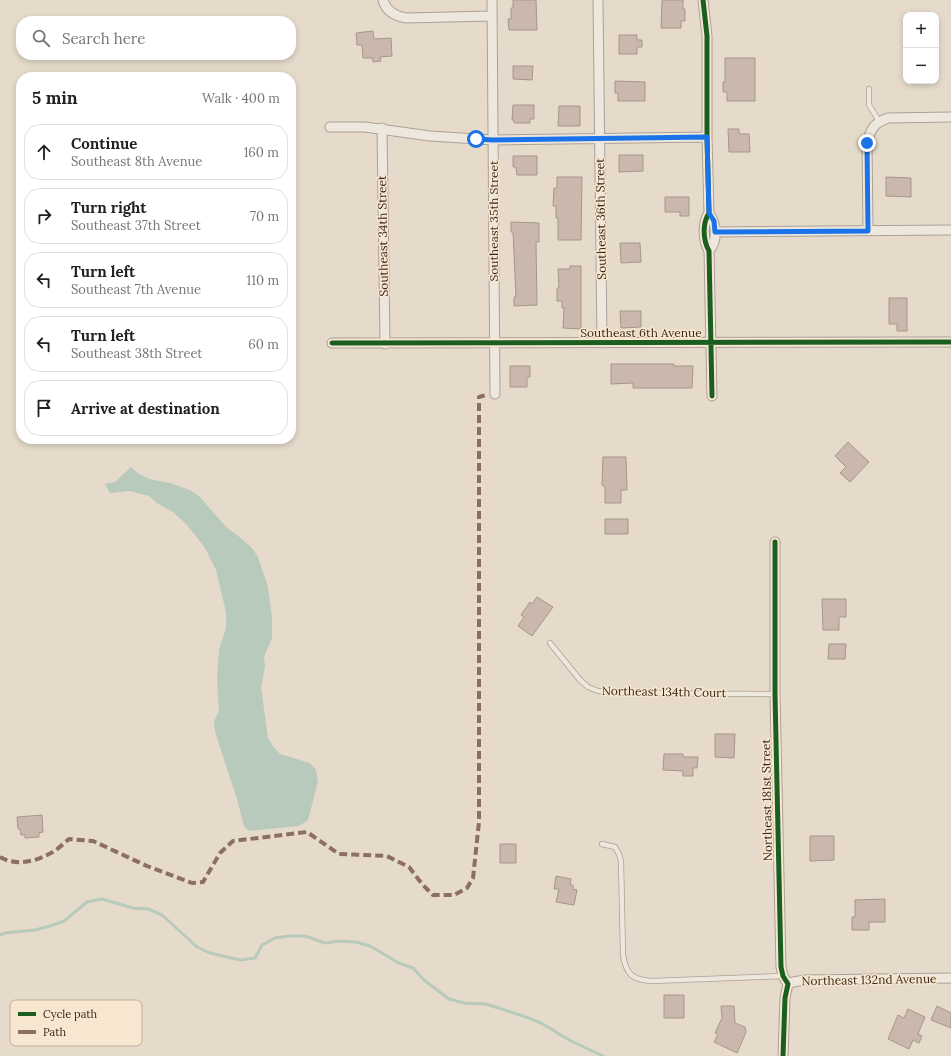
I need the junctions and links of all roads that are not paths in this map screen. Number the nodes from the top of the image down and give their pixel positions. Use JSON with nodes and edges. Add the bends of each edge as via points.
{"nodes":[{"id":1,"x":383,"y":0,"type":"edge"},
{"id":2,"x":492,"y":0,"type":"edge"},
{"id":3,"x":598,"y":0,"type":"edge"},
{"id":4,"x":703,"y":0,"type":"edge"},
{"id":5,"x":492,"y":16,"type":"junction"},
{"id":6,"x":869,"y":89,"type":"dead end"},
{"id":7,"x":951,"y":117,"type":"edge"},
{"id":8,"x":876,"y":124,"type":"junction"},
{"id":9,"x":330,"y":126,"type":"dead end"},
{"id":10,"x":382,"y":128,"type":"junction"},
{"id":11,"x":707,"y":137,"type":"junction"},
{"id":12,"x":600,"y":139,"type":"junction"},
{"id":13,"x":493,"y":140,"type":"junction"},
{"id":14,"x":709,"y":213,"type":"junction"},
{"id":15,"x":951,"y":230,"type":"edge"},
{"id":16,"x":868,"y":231,"type":"junction"},
{"id":17,"x":715,"y":232,"type":"junction"},
{"id":18,"x":709,"y":251,"type":"junction"},
{"id":19,"x":951,"y":342,"type":"edge"},
{"id":20,"x":495,"y":343,"type":"junction"},
{"id":21,"x":602,"y":343,"type":"junction"},
{"id":22,"x":710,"y":343,"type":"junction"},
{"id":23,"x":332,"y":344,"type":"dead end"},
{"id":24,"x":385,"y":344,"type":"junction"},
{"id":25,"x":495,"y":394,"type":"dead end"},
{"id":26,"x":712,"y":396,"type":"dead end"},
{"id":27,"x":775,"y":542,"type":"dead end"},
{"id":28,"x":550,"y":644,"type":"dead end"},
{"id":29,"x":775,"y":694,"type":"junction"},
{"id":30,"x":602,"y":844,"type":"dead end"},
{"id":31,"x":783,"y":976,"type":"junction"},
{"id":32,"x":951,"y":978,"type":"edge"},
{"id":33,"x":788,"y":984,"type":"junction"},
{"id":34,"x":783,"y":1056,"type":"edge"}],
"edges":[{"from":1,"to":5,"type":"street","via":[[389,10],[397,16],[406,18]]},
{"from":2,"to":5,"type":"street","name":"Southeast 35th Street"},
{"from":3,"to":12,"type":"street","name":"Southeast 36th Street"},
{"from":4,"to":11,"type":"street","via":[[707,36]]},
{"from":5,"to":13,"type":"street","name":"Southeast 35th Street"},
{"from":6,"to":8,"type":"lane","via":[[869,105]]},
{"from":7,"to":8,"type":"street","via":[[888,118]]},
{"from":8,"to":16,"type":"street","via":[[867,143]]},
{"from":9,"to":10,"type":"street"},
{"from":10,"to":13,"type":"street","via":[[430,136]]},
{"from":10,"to":24,"type":"street","name":"Southeast 34th Street"},
{"from":11,"to":12,"type":"street"},
{"from":11,"to":14,"type":"street"},
{"from":12,"to":13,"type":"street"},
{"from":12,"to":21,"type":"street","name":"Southeast 36th Street"},
{"from":13,"to":20,"type":"street","name":"Southeast 35th Street"},
{"from":14,"to":17,"type":"street","via":[[714,221]]},
{"from":14,"to":18,"type":"street","via":[[704,221],[705,244]]},
{"from":15,"to":16,"type":"street"},
{"from":16,"to":17,"type":"street"},
{"from":17,"to":18,"type":"street","via":[[715,244]]},
{"from":18,"to":22,"type":"street"},
{"from":19,"to":22,"type":"street","name":"Southeast 6th Avenue"},
{"from":20,"to":21,"type":"street","name":"Southeast 6th Avenue"},
{"from":20,"to":24,"type":"street","name":"Southeast 6th Avenue"},
{"from":20,"to":25,"type":"street","name":"Southeast 35th Street"},
{"from":21,"to":22,"type":"street","name":"Southeast 6th Avenue"},
{"from":22,"to":26,"type":"street"},
{"from":23,"to":24,"type":"street","name":"Southeast 6th Avenue"},
{"from":27,"to":29,"type":"street","name":"Northeast 181st Street"},
{"from":28,"to":29,"type":"lane","name":"Northeast 134th Court","via":[[580,680],[598,691]]},
{"from":29,"to":31,"type":"street","name":"Northeast 181st Street"},
{"from":30,"to":31,"type":"lane","via":[[615,848],[619,854],[622,876],[623,955],[625,966],[633,977],[652,981]]},
{"from":31,"to":33,"type":"street","name":"Northeast 181st Street"},
{"from":32,"to":33,"type":"street","name":"Northeast 132nd Avenue","via":[[805,980]]},
{"from":33,"to":34,"type":"street","via":[[785,998]]}]}
